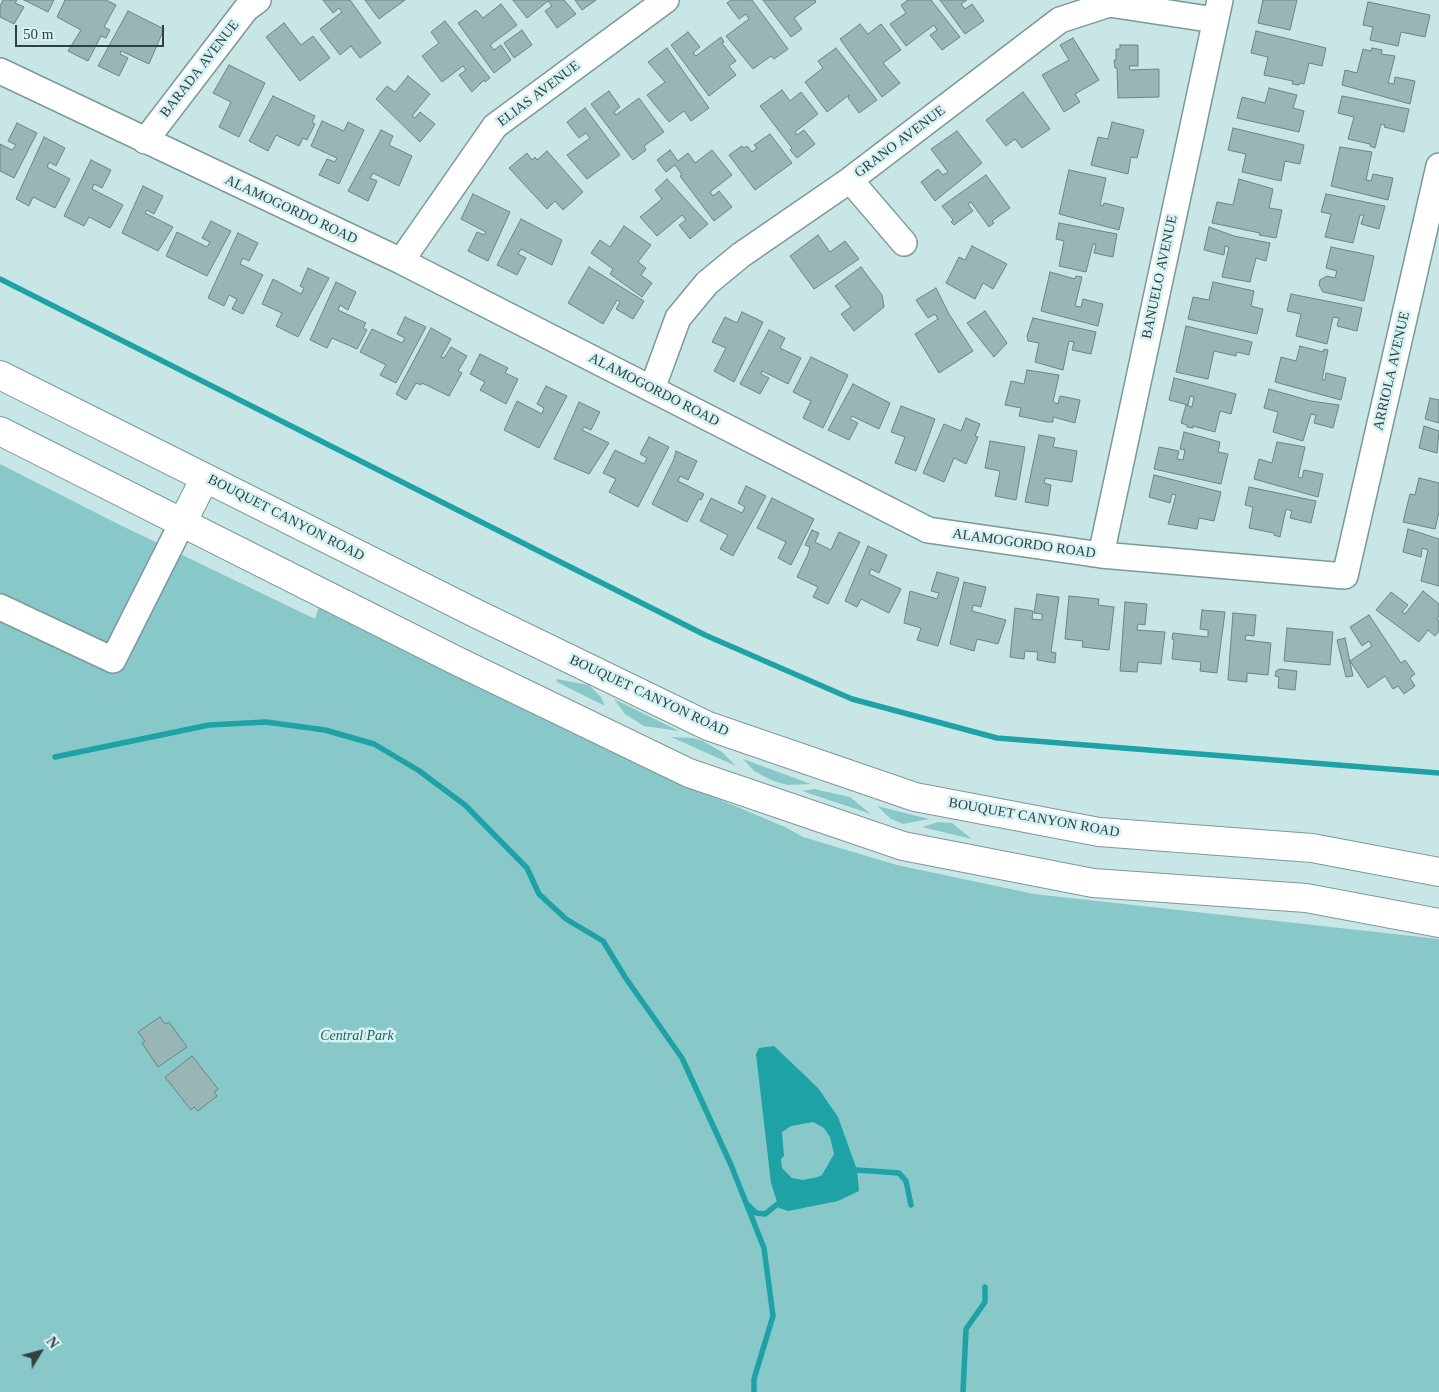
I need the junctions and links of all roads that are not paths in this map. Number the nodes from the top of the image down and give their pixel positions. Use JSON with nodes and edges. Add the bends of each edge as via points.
{"nodes":[{"id":1,"x":258,"y":0,"type":"edge"},
{"id":2,"x":666,"y":0,"type":"edge"},
{"id":3,"x":1218,"y":10,"type":"edge"},
{"id":4,"x":0,"y":71,"type":"edge"},
{"id":5,"x":145,"y":141,"type":"junction"},
{"id":6,"x":1439,"y":166,"type":"edge"},
{"id":7,"x":850,"y":180,"type":"junction"},
{"id":8,"x":904,"y":243,"type":"dead end"},
{"id":9,"x":401,"y":261,"type":"junction"},
{"id":10,"x":0,"y":375,"type":"edge"},
{"id":11,"x":652,"y":389,"type":"junction"},
{"id":12,"x":0,"y":431,"type":"edge"},
{"id":13,"x":205,"y":478,"type":"junction"},
{"id":14,"x":182,"y":523,"type":"junction"},
{"id":15,"x":1101,"y":555,"type":"junction"},
{"id":16,"x":1345,"y":576,"type":"joint"},
{"id":17,"x":0,"y":607,"type":"edge"},
{"id":18,"x":1439,"y":872,"type":"edge"},
{"id":19,"x":1439,"y":924,"type":"edge"}],
"edges":[{"from":1,"to":5,"type":"street","name":"BARADA AVENUE","via":[[246,9]]},
{"from":2,"to":9,"type":"street","name":"ELIAS AVENUE","via":[[495,126]]},
{"from":3,"to":7,"type":"street","name":"GRANO AVENUE","via":[[1109,4],[1060,20]]},
{"from":3,"to":15,"type":"street","name":"BANUELO AVENUE"},
{"from":4,"to":5,"type":"street","name":"ALAMOGORDO ROAD"},
{"from":5,"to":9,"type":"street","name":"ALAMOGORDO ROAD"},
{"from":6,"to":16,"type":"street","name":"ARRIOLA AVENUE"},
{"from":7,"to":8,"type":"street"},
{"from":7,"to":11,"type":"street","name":"GRANO AVENUE","via":[[741,255],[707,283],[678,318]]},
{"from":9,"to":11,"type":"street","name":"ALAMOGORDO ROAD"},
{"from":10,"to":13,"type":"main road","name":"BOUQUET CANYON ROAD"},
{"from":11,"to":15,"type":"street","name":"ALAMOGORDO ROAD","via":[[928,530]]},
{"from":12,"to":14,"type":"main road"},
{"from":13,"to":14,"type":"main road"},
{"from":13,"to":18,"type":"main road","name":"BOUQUET CANYON ROAD","via":[[708,726],[915,797],[1099,832],[1312,848]]},
{"from":14,"to":17,"type":"street","via":[[113,660]]},
{"from":14,"to":19,"type":"main road","via":[[689,774],[903,846],[1093,882],[1306,898]]},
{"from":15,"to":16,"type":"street","name":"ALAMOGORDO ROAD"}]}
